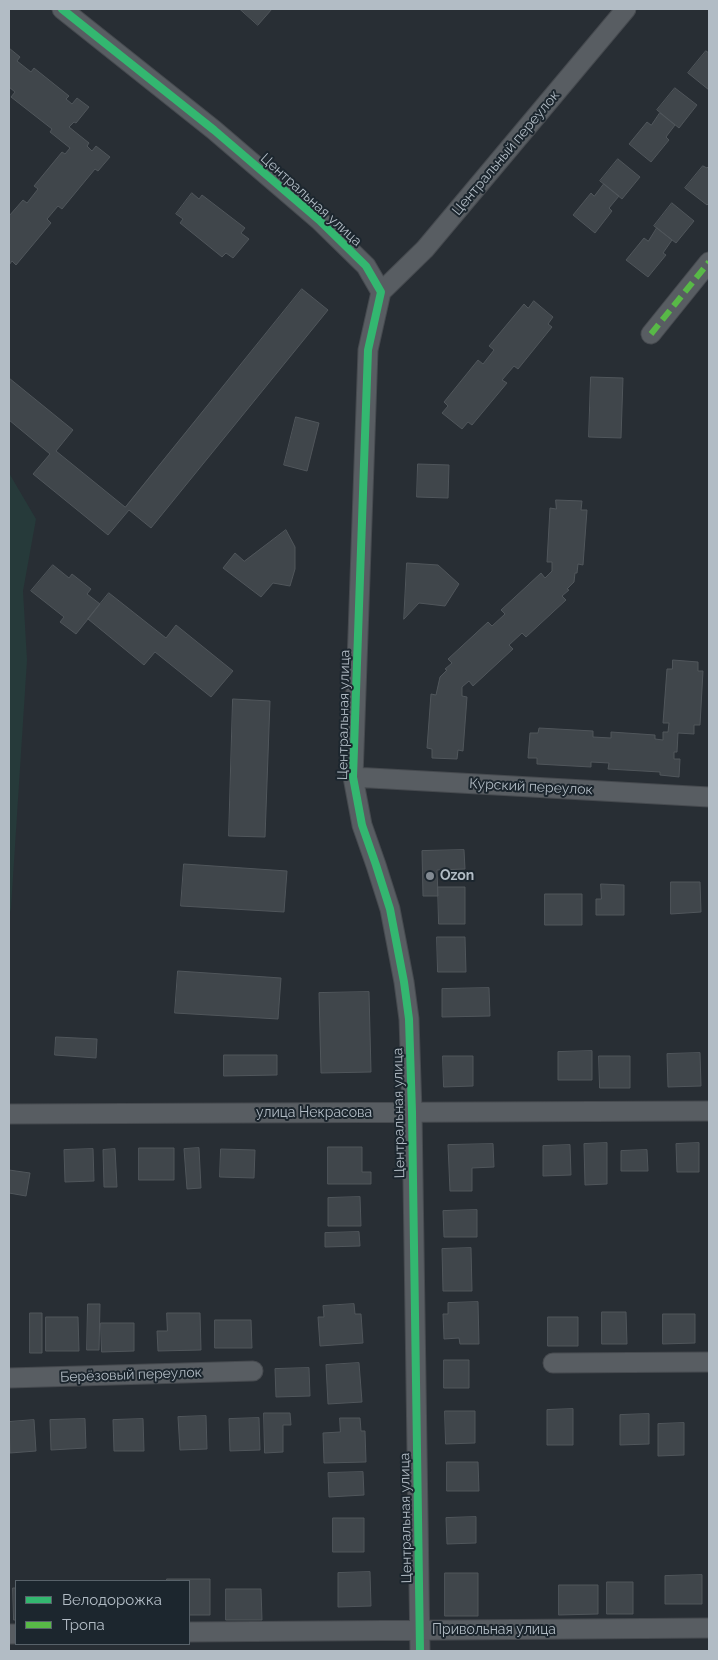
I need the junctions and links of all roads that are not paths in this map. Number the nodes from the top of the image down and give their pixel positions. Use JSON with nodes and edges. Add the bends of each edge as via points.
{"nodes":[{"id":1,"x":62,"y":9,"type":"edge"},
{"id":2,"x":626,"y":9,"type":"edge"},
{"id":3,"x":709,"y":262,"type":"edge"},
{"id":4,"x":381,"y":292,"type":"junction"},
{"id":5,"x":650,"y":334,"type":"dead end"},
{"id":6,"x":353,"y":777,"type":"junction"},
{"id":7,"x":709,"y":797,"type":"edge"},
{"id":8,"x":709,"y":1111,"type":"edge"},
{"id":9,"x":412,"y":1112,"type":"junction"},
{"id":10,"x":9,"y":1114,"type":"edge"},
{"id":11,"x":709,"y":1362,"type":"edge"},
{"id":12,"x":553,"y":1363,"type":"dead end"},
{"id":13,"x":253,"y":1371,"type":"dead end"},
{"id":14,"x":9,"y":1378,"type":"edge"},
{"id":15,"x":709,"y":1628,"type":"edge"},
{"id":16,"x":420,"y":1630,"type":"junction"},
{"id":17,"x":190,"y":1632,"type":"edge"},
{"id":18,"x":420,"y":1651,"type":"edge"}],
"edges":[{"from":1,"to":4,"type":"street","name":"Центральная улица","via":[[214,130],[319,220],[366,266]]},
{"from":2,"to":4,"type":"street","name":"Центральный переулок","via":[[425,250]]},
{"from":3,"to":5,"type":"street"},
{"from":4,"to":6,"type":"street","name":"Центральная улица","via":[[368,350]]},
{"from":6,"to":7,"type":"street","name":"Курский переулок"},
{"from":6,"to":9,"type":"street","name":"Центральная улица","via":[[362,825],[390,908],[404,982],[409,1019]]},
{"from":8,"to":9,"type":"street","name":"улица Некрасова"},
{"from":9,"to":10,"type":"street","name":"улица Некрасова"},
{"from":9,"to":16,"type":"street","name":"Центральная улица"},
{"from":11,"to":12,"type":"street"},
{"from":13,"to":14,"type":"street","name":"Берёзовый переулок"},
{"from":15,"to":16,"type":"street","name":"Привольная улица"},
{"from":16,"to":17,"type":"street","name":"Привольная улица"},
{"from":16,"to":18,"type":"street","name":"Центральная улица"}]}
